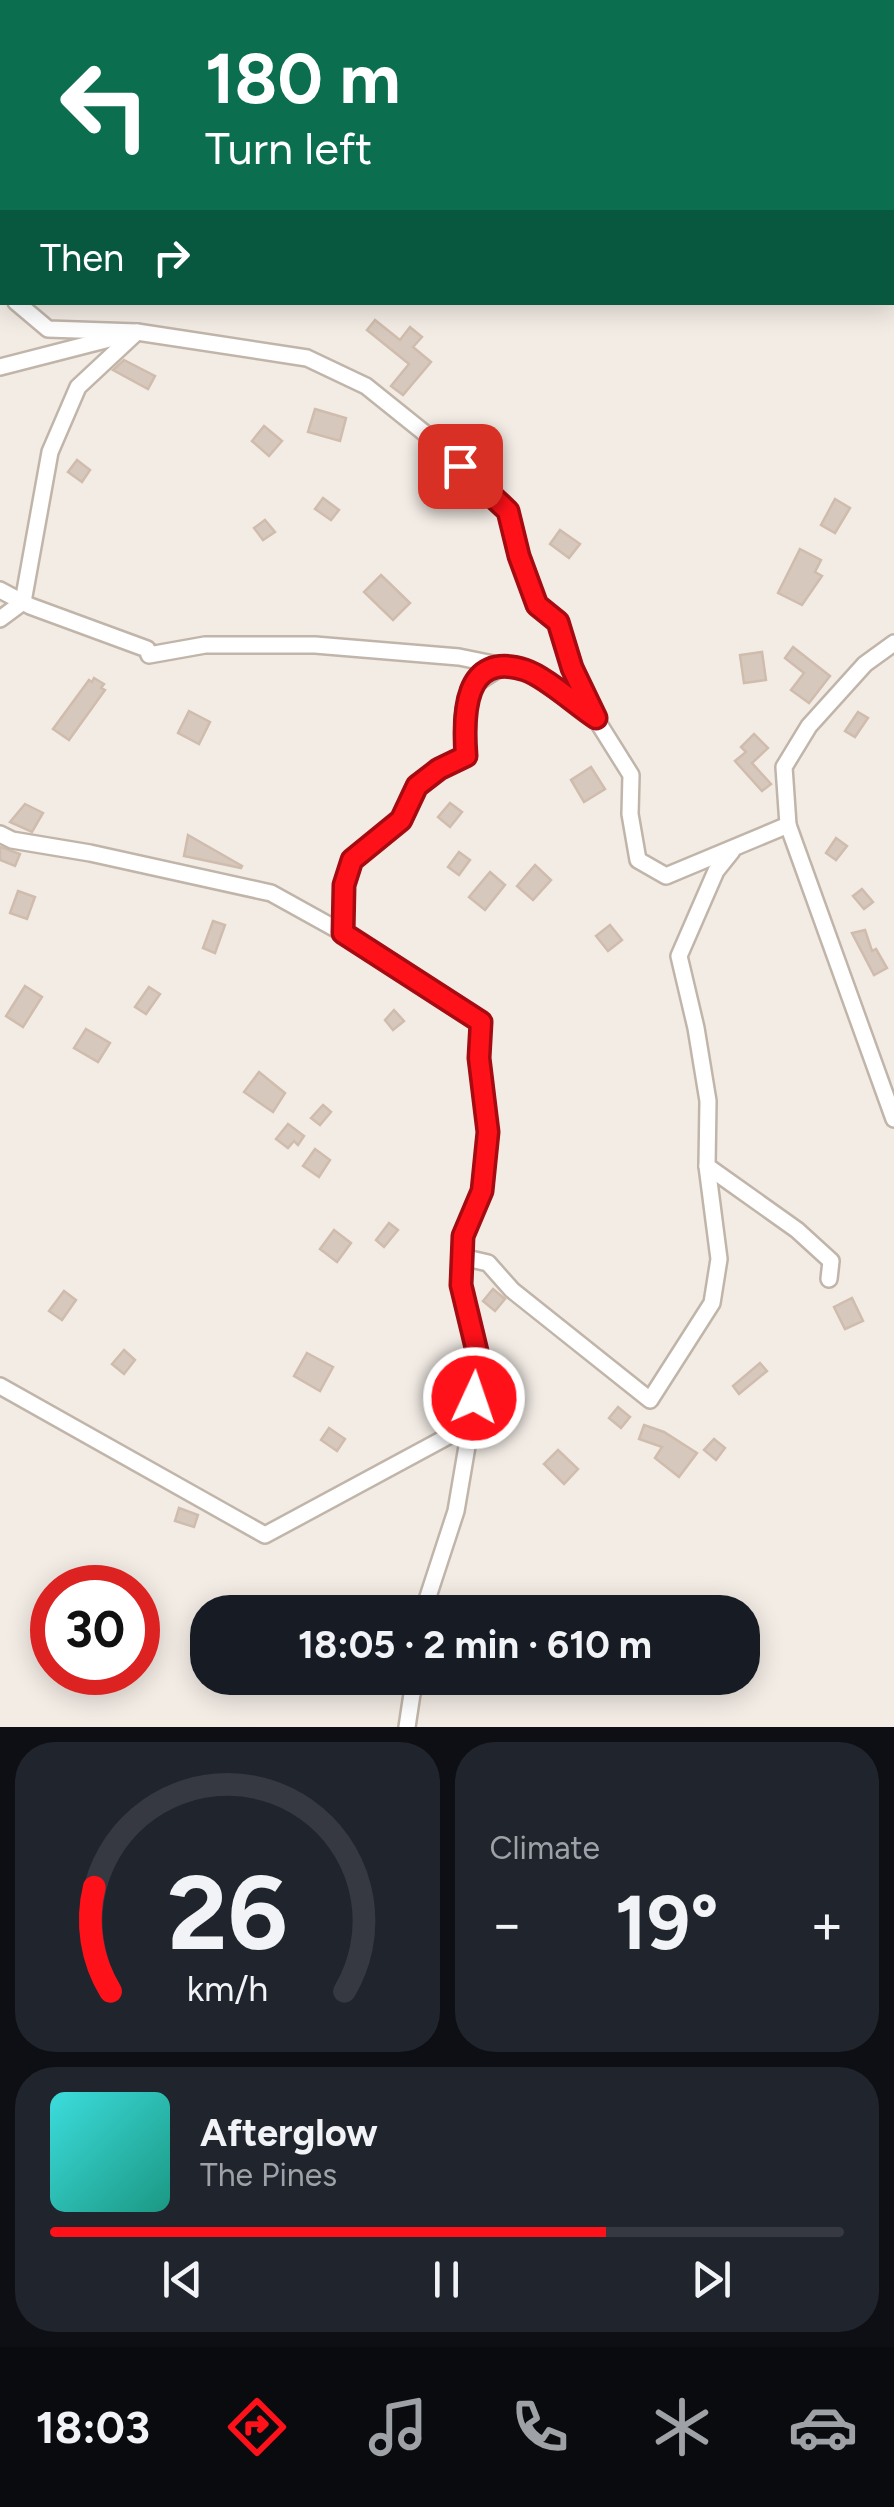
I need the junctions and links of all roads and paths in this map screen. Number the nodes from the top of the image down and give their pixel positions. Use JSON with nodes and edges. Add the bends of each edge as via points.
{"nodes":[{"id":1,"x":20,"y":305,"type":"edge"},
{"id":2,"x":137,"y":332,"type":"junction"},
{"id":3,"x":0,"y":366,"type":"edge"},
{"id":4,"x":0,"y":590,"type":"edge"},
{"id":5,"x":23,"y":602,"type":"junction"},
{"id":6,"x":0,"y":619,"type":"edge"},
{"id":7,"x":894,"y":643,"type":"edge"},
{"id":8,"x":504,"y":666,"type":"junction"},
{"id":9,"x":596,"y":718,"type":"junction"},
{"id":10,"x":0,"y":821,"type":"edge"},
{"id":11,"x":788,"y":825,"type":"junction"},
{"id":12,"x":0,"y":834,"type":"edge"},
{"id":13,"x":17,"y":841,"type":"junction"},
{"id":14,"x":734,"y":847,"type":"junction"},
{"id":15,"x":343,"y":933,"type":"junction"},
{"id":16,"x":894,"y":1119,"type":"edge"},
{"id":17,"x":707,"y":1166,"type":"junction"},
{"id":18,"x":462,"y":1257,"type":"junction"},
{"id":19,"x":829,"y":1278,"type":"dead end"},
{"id":20,"x":0,"y":1386,"type":"edge"},
{"id":21,"x":468,"y":1432,"type":"junction"},
{"id":22,"x":428,"y":1595,"type":"edge"},
{"id":23,"x":412,"y":1695,"type":"edge"},
{"id":24,"x":407,"y":1727,"type":"edge"}],
"edges":[{"from":1,"to":2,"type":"street","via":[[48,329]]},
{"from":2,"to":3,"type":"street"},
{"from":2,"to":5,"type":"street","via":[[78,387],[50,452]]},
{"from":2,"to":9,"type":"street","via":[[307,358],[366,386],[436,443],[508,511],[537,605],[558,622]]},
{"from":4,"to":5,"type":"street"},
{"from":5,"to":6,"type":"street"},
{"from":5,"to":8,"type":"street","via":[[149,655],[204,645],[315,645]]},
{"from":7,"to":11,"type":"street","via":[[865,664],[809,726],[784,767]]},
{"from":8,"to":9,"type":"street","via":[[528,671]]},
{"from":8,"to":15,"type":"street","via":[[470,687],[466,756],[417,786],[401,820],[352,860]]},
{"from":9,"to":14,"type":"street","via":[[631,775],[638,860],[666,876]]},
{"from":10,"to":13,"type":"street"},
{"from":11,"to":14,"type":"street"},
{"from":11,"to":16,"type":"street"},
{"from":12,"to":13,"type":"street"},
{"from":13,"to":15,"type":"street","via":[[271,893]]},
{"from":14,"to":17,"type":"street","via":[[716,871],[679,956],[708,1101]]},
{"from":15,"to":18,"type":"street","via":[[481,1022],[488,1132],[482,1191],[463,1236]]},
{"from":17,"to":18,"type":"street","via":[[718,1259],[712,1303],[650,1400],[488,1264]]},
{"from":17,"to":19,"type":"street","via":[[831,1261]]},
{"from":18,"to":21,"type":"street","via":[[461,1285],[480,1364]]},
{"from":20,"to":21,"type":"street","via":[[265,1536],[456,1432]]},
{"from":21,"to":22,"type":"street","via":[[456,1510]]},
{"from":23,"to":24,"type":"street"}]}
